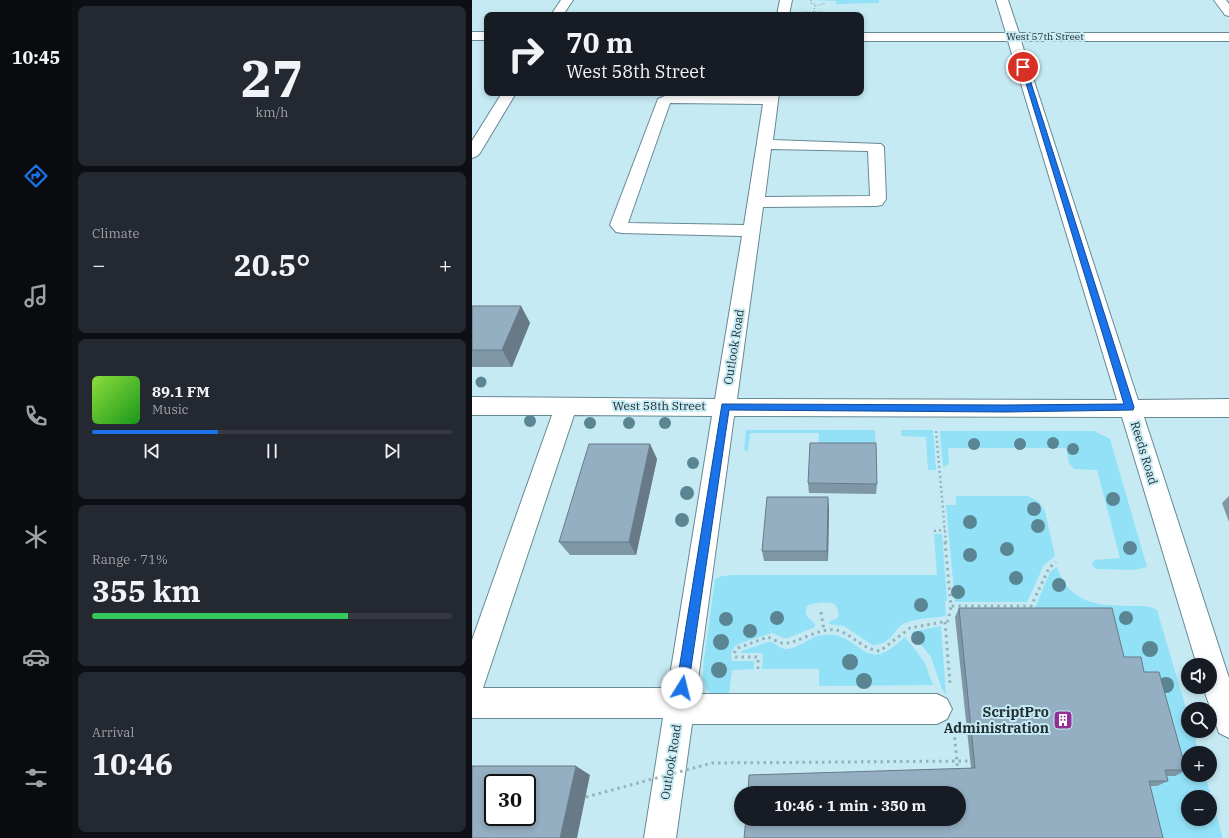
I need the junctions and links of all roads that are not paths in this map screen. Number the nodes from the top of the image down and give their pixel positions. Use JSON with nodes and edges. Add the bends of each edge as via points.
{"nodes":[{"id":1,"x":567,"y":0,"type":"edge"},
{"id":2,"x":786,"y":0,"type":"edge"},
{"id":3,"x":1002,"y":0,"type":"edge"},
{"id":4,"x":1220,"y":0,"type":"edge"},
{"id":5,"x":559,"y":12,"type":"edge"},
{"id":6,"x":784,"y":12,"type":"edge"},
{"id":7,"x":1229,"y":12,"type":"edge"},
{"id":8,"x":472,"y":36,"type":"edge"},
{"id":9,"x":484,"y":36,"type":"edge"},
{"id":10,"x":864,"y":37,"type":"edge"},
{"id":11,"x":1014,"y":37,"type":"junction"},
{"id":12,"x":1229,"y":37,"type":"edge"},
{"id":13,"x":507,"y":96,"type":"edge"},
{"id":14,"x":771,"y":96,"type":"edge"},
{"id":15,"x":764,"y":144,"type":"junction"},
{"id":16,"x":472,"y":153,"type":"edge"},
{"id":17,"x":756,"y":202,"type":"junction"},
{"id":18,"x":751,"y":231,"type":"junction"},
{"id":19,"x":472,"y":406,"type":"edge"},
{"id":20,"x":566,"y":406,"type":"junction"},
{"id":21,"x":725,"y":406,"type":"junction"},
{"id":22,"x":1130,"y":407,"type":"junction"},
{"id":23,"x":1229,"y":408,"type":"edge"},
{"id":24,"x":472,"y":680,"type":"edge"},
{"id":25,"x":472,"y":703,"type":"edge"},
{"id":26,"x":680,"y":706,"type":"junction"},
{"id":27,"x":947,"y":707,"type":"road end"},
{"id":28,"x":1229,"y":723,"type":"edge"},
{"id":29,"x":660,"y":838,"type":"edge"}],
"edges":[{"from":1,"to":5,"type":"street"},
{"from":2,"to":6,"type":"street"},
{"from":3,"to":11,"type":"street","name":"Reeds Road"},
{"from":4,"to":7,"type":"street"},
{"from":8,"to":9,"type":"street"},
{"from":10,"to":11,"type":"street","name":"West 57th Street"},
{"from":11,"to":12,"type":"street","name":"West 57th Street"},
{"from":11,"to":22,"type":"street","name":"Reeds Road"},
{"from":13,"to":16,"type":"street"},
{"from":14,"to":15,"type":"street","name":"Outlook Road"},
{"from":14,"to":18,"type":"street","via":[[667,99],[663,102],[619,225],[622,228]]},
{"from":15,"to":17,"type":"street","name":"Outlook Road"},
{"from":15,"to":17,"type":"street","via":[[876,147],[878,199]]},
{"from":17,"to":18,"type":"street","name":"Outlook Road"},
{"from":18,"to":21,"type":"street","name":"Outlook Road"},
{"from":19,"to":20,"type":"street","name":"West 58th Street"},
{"from":20,"to":21,"type":"street","name":"West 58th Street"},
{"from":20,"to":24,"type":"street"},
{"from":21,"to":22,"type":"street","name":"West 58th Street","via":[[1005,409]]},
{"from":21,"to":26,"type":"street","name":"Outlook Road"},
{"from":22,"to":23,"type":"street","name":"West 58th Street"},
{"from":22,"to":28,"type":"street","name":"Reeds Road"},
{"from":25,"to":26,"type":"street"},
{"from":26,"to":27,"type":"street"},
{"from":26,"to":29,"type":"street","name":"Outlook Road"}]}
